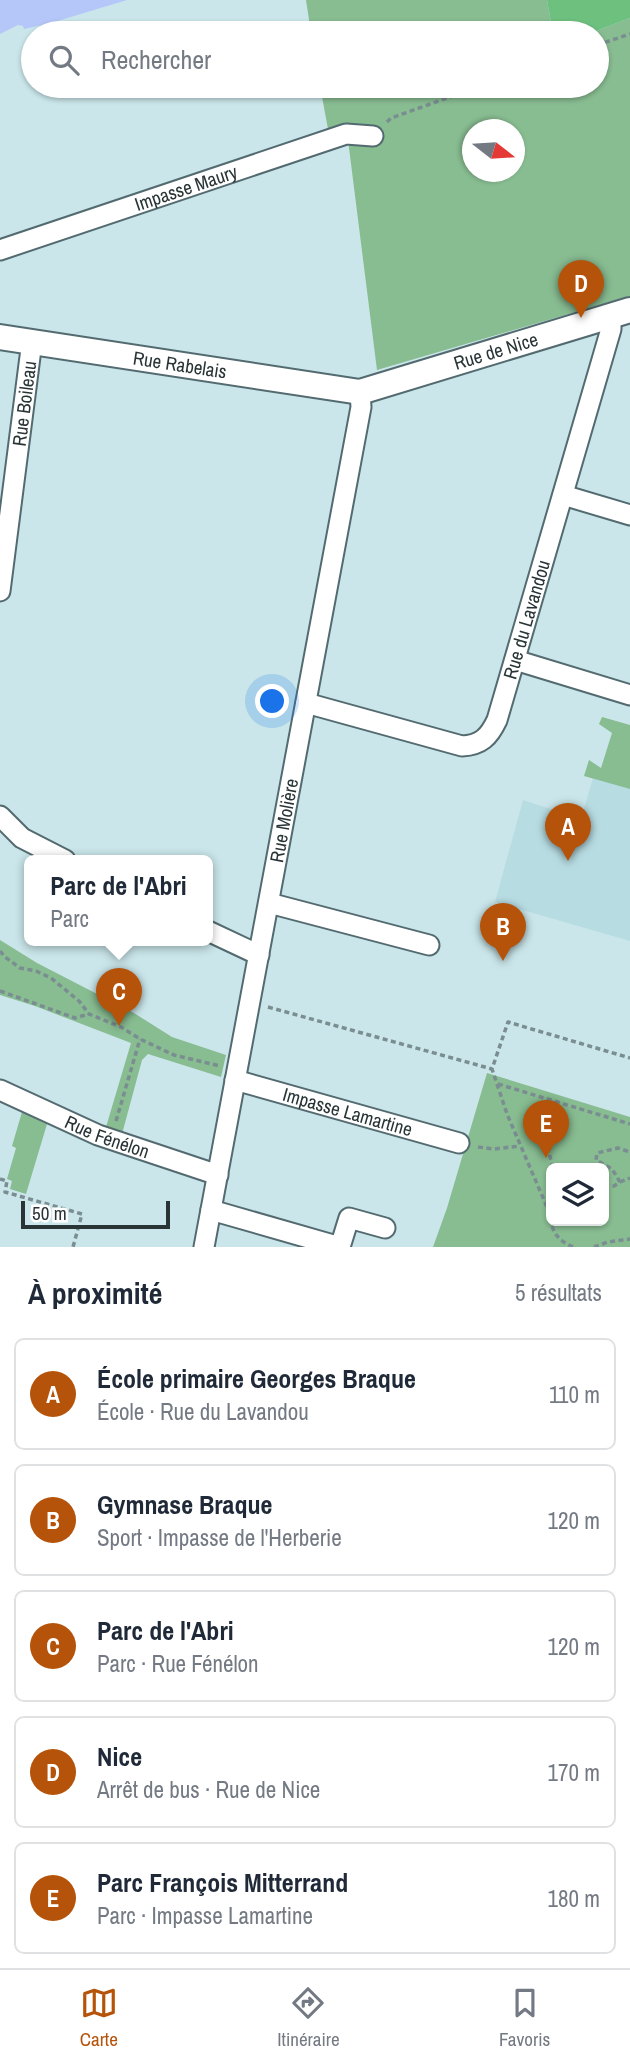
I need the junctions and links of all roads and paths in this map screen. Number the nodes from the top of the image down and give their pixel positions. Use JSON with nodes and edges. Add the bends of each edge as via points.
{"nodes":[{"id":1,"x":630,"y":34,"type":"edge"},
{"id":2,"x":609,"y":41,"type":"edge"},
{"id":3,"x":447,"y":98,"type":"edge"},
{"id":4,"x":373,"y":136,"type":"joint"},
{"id":5,"x":0,"y":250,"type":"edge"},
{"id":6,"x":620,"y":313,"type":"edge"},
{"id":7,"x":0,"y":337,"type":"edge"},
{"id":8,"x":32,"y":341,"type":"junction"},
{"id":9,"x":360,"y":393,"type":"junction"},
{"id":10,"x":563,"y":495,"type":"junction"},
{"id":11,"x":630,"y":515,"type":"edge"},
{"id":12,"x":0,"y":591,"type":"edge"},
{"id":13,"x":515,"y":660,"type":"junction"},
{"id":14,"x":630,"y":695,"type":"edge"},
{"id":15,"x":306,"y":703,"type":"junction"},
{"id":16,"x":0,"y":816,"type":"edge"},
{"id":17,"x":55,"y":855,"type":"edge"},
{"id":18,"x":269,"y":903,"type":"junction"},
{"id":19,"x":213,"y":933,"type":"edge"},
{"id":20,"x":429,"y":945,"type":"dead end"},
{"id":21,"x":0,"y":951,"type":"edge"},
{"id":22,"x":259,"y":955,"type":"junction"},
{"id":23,"x":0,"y":991,"type":"edge"},
{"id":24,"x":250,"y":1002,"type":"junction"},
{"id":25,"x":89,"y":1014,"type":"junction"},
{"id":26,"x":140,"y":1040,"type":"junction"},
{"id":27,"x":630,"y":1058,"type":"edge"},
{"id":28,"x":492,"y":1069,"type":"junction"},
{"id":29,"x":236,"y":1075,"type":"junction"},
{"id":30,"x":499,"y":1084,"type":"junction"},
{"id":31,"x":0,"y":1090,"type":"edge"},
{"id":32,"x":554,"y":1101,"type":"junction"},
{"id":33,"x":630,"y":1124,"type":"edge"},
{"id":34,"x":110,"y":1139,"type":"junction"},
{"id":35,"x":459,"y":1143,"type":"joint"},
{"id":36,"x":520,"y":1146,"type":"junction"},
{"id":37,"x":630,"y":1152,"type":"edge"},
{"id":38,"x":552,"y":1163,"type":"edge"},
{"id":39,"x":218,"y":1175,"type":"junction"},
{"id":40,"x":630,"y":1178,"type":"edge"},
{"id":41,"x":0,"y":1179,"type":"edge"},
{"id":42,"x":620,"y":1182,"type":"junction"},
{"id":43,"x":609,"y":1186,"type":"edge"},
{"id":44,"x":546,"y":1202,"type":"edge"},
{"id":45,"x":211,"y":1210,"type":"junction"},
{"id":46,"x":551,"y":1226,"type":"edge"},
{"id":47,"x":385,"y":1228,"type":"dead end"},
{"id":48,"x":630,"y":1236,"type":"edge"},
{"id":49,"x":73,"y":1247,"type":"edge"},
{"id":50,"x":204,"y":1247,"type":"edge"},
{"id":51,"x":573,"y":1247,"type":"edge"},
{"id":52,"x":594,"y":1247,"type":"edge"}],
"edges":[{"from":1,"to":2,"type":"path"},
{"from":3,"to":4,"type":"path","via":[[391,118]]},
{"from":4,"to":5,"type":"street","name":"Impasse Maury","via":[[346,134]]},
{"from":6,"to":9,"type":"street","name":"Rue de Nice"},
{"from":6,"to":10,"type":"street","name":"Rue du Lavandou","via":[[611,330]]},
{"from":7,"to":8,"type":"street","name":"Rue Rabelais"},
{"from":8,"to":9,"type":"street","name":"Rue Rabelais"},
{"from":8,"to":12,"type":"street","name":"Rue Boileau"},
{"from":9,"to":15,"type":"street","name":"Rue Molière"},
{"from":10,"to":11,"type":"street"},
{"from":10,"to":13,"type":"street","name":"Rue du Lavandou"},
{"from":13,"to":14,"type":"street"},
{"from":13,"to":15,"type":"street","name":"Rue du Lavandou","via":[[491,734],[477,745],[462,746]]},
{"from":15,"to":18,"type":"street","name":"Rue Molière"},
{"from":16,"to":17,"type":"street","via":[[22,838]]},
{"from":18,"to":20,"type":"street"},
{"from":18,"to":22,"type":"street","name":"Rue Molière"},
{"from":19,"to":22,"type":"street"},
{"from":21,"to":25,"type":"path","via":[[20,968],[51,978]]},
{"from":22,"to":24,"type":"street","name":"Rue Molière"},
{"from":23,"to":25,"type":"path","via":[[75,1018]]},
{"from":24,"to":28,"type":"path"},
{"from":24,"to":29,"type":"street","name":"Rue Molière"},
{"from":25,"to":26,"type":"path"},
{"from":26,"to":29,"type":"path"},
{"from":26,"to":34,"type":"path"},
{"from":27,"to":28,"type":"path","via":[[508,1022]]},
{"from":28,"to":30,"type":"path"},
{"from":29,"to":35,"type":"street","name":"Impasse Lamartine"},
{"from":29,"to":39,"type":"street","name":"Rue Molière"},
{"from":30,"to":32,"type":"path"},
{"from":30,"to":36,"type":"path"},
{"from":31,"to":34,"type":"street","name":"Rue Fénélon"},
{"from":32,"to":33,"type":"path"},
{"from":32,"to":38,"type":"path","via":[[544,1134]]},
{"from":34,"to":39,"type":"street","name":"Rue Fénélon"},
{"from":35,"to":36,"type":"path","via":[[494,1149]]},
{"from":36,"to":44,"type":"path"},
{"from":37,"to":42,"type":"path","via":[[618,1148],[597,1153],[596,1160]]},
{"from":39,"to":45,"type":"street","name":"Rue Molière"},
{"from":40,"to":42,"type":"path"},
{"from":41,"to":49,"type":"path","via":[[7,1181],[5,1192],[82,1214]]},
{"from":42,"to":43,"type":"path"},
{"from":45,"to":47,"type":"street","via":[[340,1247],[349,1219]]},
{"from":45,"to":50,"type":"street","name":"Rue Molière"},
{"from":46,"to":51,"type":"path","via":[[562,1242]]},
{"from":48,"to":52,"type":"path"}]}
